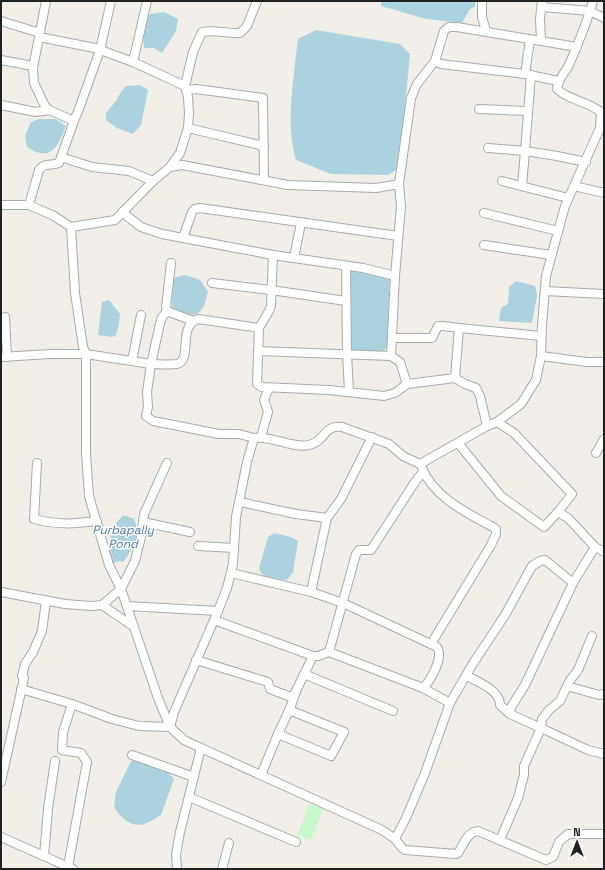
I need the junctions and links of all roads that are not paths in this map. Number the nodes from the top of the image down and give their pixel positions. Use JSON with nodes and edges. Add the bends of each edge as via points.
{"nodes":[{"id":1,"x":46,"y":1,"type":"edge"},
{"id":2,"x":111,"y":1,"type":"edge"},
{"id":3,"x":148,"y":1,"type":"edge"},
{"id":4,"x":257,"y":1,"type":"edge"},
{"id":5,"x":482,"y":1,"type":"edge"},
{"id":6,"x":593,"y":1,"type":"edge"},
{"id":7,"x":542,"y":4,"type":"edge"},
{"id":8,"x":590,"y":11,"type":"junction"},
{"id":9,"x":604,"y":18,"type":"edge"},
{"id":10,"x":1,"y":21,"type":"edge"},
{"id":11,"x":486,"y":31,"type":"junction"},
{"id":12,"x":40,"y":35,"type":"junction"},
{"id":13,"x":530,"y":40,"type":"junction"},
{"id":14,"x":541,"y":41,"type":"junction"},
{"id":15,"x":577,"y":47,"type":"junction"},
{"id":16,"x":100,"y":50,"type":"junction"},
{"id":17,"x":1,"y":60,"type":"edge"},
{"id":18,"x":435,"y":61,"type":"junction"},
{"id":19,"x":134,"y":62,"type":"junction"},
{"id":20,"x":33,"y":66,"type":"junction"},
{"id":21,"x":528,"y":75,"type":"junction"},
{"id":22,"x":558,"y":81,"type":"junction"},
{"id":23,"x":185,"y":88,"type":"junction"},
{"id":24,"x":1,"y":105,"type":"edge"},
{"id":25,"x":480,"y":108,"type":"dead end"},
{"id":26,"x":49,"y":110,"type":"junction"},
{"id":27,"x":528,"y":111,"type":"junction"},
{"id":28,"x":603,"y":111,"type":"edge"},
{"id":29,"x":74,"y":121,"type":"junction"},
{"id":30,"x":188,"y":128,"type":"junction"},
{"id":31,"x":602,"y":129,"type":"edge"},
{"id":32,"x":264,"y":146,"type":"junction"},
{"id":33,"x":488,"y":148,"type":"dead end"},
{"id":34,"x":525,"y":151,"type":"junction"},
{"id":35,"x":61,"y":157,"type":"junction"},
{"id":36,"x":586,"y":162,"type":"junction"},
{"id":37,"x":170,"y":167,"type":"junction"},
{"id":38,"x":264,"y":180,"type":"junction"},
{"id":39,"x":152,"y":181,"type":"junction"},
{"id":40,"x":502,"y":181,"type":"dead end"},
{"id":41,"x":399,"y":184,"type":"junction"},
{"id":42,"x":522,"y":186,"type":"junction"},
{"id":43,"x":574,"y":186,"type":"junction"},
{"id":44,"x":604,"y":193,"type":"edge"},
{"id":45,"x":568,"y":198,"type":"junction"},
{"id":46,"x":1,"y":205,"type":"edge"},
{"id":47,"x":29,"y":205,"type":"junction"},
{"id":48,"x":122,"y":212,"type":"junction"},
{"id":49,"x":484,"y":213,"type":"dead end"},
{"id":50,"x":301,"y":223,"type":"junction"},
{"id":51,"x":71,"y":227,"type":"junction"},
{"id":52,"x":558,"y":231,"type":"junction"},
{"id":53,"x":398,"y":236,"type":"junction"},
{"id":54,"x":183,"y":238,"type":"junction"},
{"id":55,"x":484,"y":245,"type":"dead end"},
{"id":56,"x":272,"y":255,"type":"junction"},
{"id":57,"x":552,"y":255,"type":"junction"},
{"id":58,"x":294,"y":258,"type":"junction"},
{"id":59,"x":171,"y":263,"type":"dead end"},
{"id":60,"x":346,"y":266,"type":"junction"},
{"id":61,"x":395,"y":276,"type":"junction"},
{"id":62,"x":212,"y":283,"type":"dead end"},
{"id":63,"x":272,"y":290,"type":"junction"},
{"id":64,"x":545,"y":291,"type":"junction"},
{"id":65,"x":604,"y":294,"type":"edge"},
{"id":66,"x":346,"y":301,"type":"junction"},
{"id":67,"x":167,"y":311,"type":"junction"},
{"id":68,"x":142,"y":315,"type":"dead end"},
{"id":69,"x":5,"y":317,"type":"dead end"},
{"id":70,"x":193,"y":321,"type":"junction"},
{"id":71,"x":259,"y":328,"type":"junction"},
{"id":72,"x":460,"y":328,"type":"junction"},
{"id":73,"x":542,"y":336,"type":"junction"},
{"id":74,"x":392,"y":338,"type":"junction"},
{"id":75,"x":258,"y":351,"type":"junction"},
{"id":76,"x":86,"y":354,"type":"junction"},
{"id":77,"x":347,"y":354,"type":"junction"},
{"id":78,"x":391,"y":356,"type":"junction"},
{"id":79,"x":541,"y":356,"type":"junction"},
{"id":80,"x":4,"y":357,"type":"edge"},
{"id":81,"x":132,"y":361,"type":"junction"},
{"id":82,"x":604,"y":362,"type":"edge"},
{"id":83,"x":151,"y":364,"type":"junction"},
{"id":84,"x":455,"y":378,"type":"junction"},
{"id":85,"x":407,"y":384,"type":"junction"},
{"id":86,"x":269,"y":388,"type":"junction"},
{"id":87,"x":349,"y":392,"type":"junction"},
{"id":88,"x":497,"y":422,"type":"junction"},
{"id":89,"x":487,"y":426,"type":"junction"},
{"id":90,"x":258,"y":437,"type":"junction"},
{"id":91,"x":372,"y":437,"type":"junction"},
{"id":92,"x":604,"y":439,"type":"edge"},
{"id":93,"x":458,"y":443,"type":"junction"},
{"id":94,"x":596,"y":453,"type":"dead end"},
{"id":95,"x":37,"y":463,"type":"dead end"},
{"id":96,"x":167,"y":463,"type":"dead end"},
{"id":97,"x":422,"y":468,"type":"junction"},
{"id":98,"x":240,"y":502,"type":"junction"},
{"id":99,"x":558,"y":512,"type":"junction"},
{"id":100,"x":327,"y":518,"type":"junction"},
{"id":101,"x":97,"y":521,"type":"junction"},
{"id":102,"x":143,"y":522,"type":"junction"},
{"id":103,"x":190,"y":532,"type":"dead end"},
{"id":104,"x":198,"y":546,"type":"dead end"},
{"id":105,"x":595,"y":547,"type":"junction"},
{"id":106,"x":234,"y":548,"type":"junction"},
{"id":107,"x":604,"y":552,"type":"edge"},
{"id":108,"x":231,"y":573,"type":"junction"},
{"id":109,"x":573,"y":583,"type":"junction"},
{"id":110,"x":121,"y":589,"type":"junction"},
{"id":111,"x":1,"y":592,"type":"edge"},
{"id":112,"x":311,"y":592,"type":"junction"},
{"id":113,"x":46,"y":600,"type":"junction"},
{"id":114,"x":343,"y":603,"type":"junction"},
{"id":115,"x":102,"y":606,"type":"junction"},
{"id":116,"x":127,"y":606,"type":"junction"},
{"id":117,"x":218,"y":611,"type":"junction"},
{"id":118,"x":214,"y":620,"type":"junction"},
{"id":119,"x":134,"y":627,"type":"junction"},
{"id":120,"x":592,"y":636,"type":"dead end"},
{"id":121,"x":431,"y":644,"type":"junction"},
{"id":122,"x":329,"y":652,"type":"junction"},
{"id":123,"x":313,"y":656,"type":"junction"},
{"id":124,"x":196,"y":660,"type":"junction"},
{"id":125,"x":304,"y":674,"type":"junction"},
{"id":126,"x":467,"y":676,"type":"junction"},
{"id":127,"x":567,"y":686,"type":"junction"},
{"id":128,"x":423,"y":688,"type":"junction"},
{"id":129,"x":22,"y":689,"type":"junction"},
{"id":130,"x":296,"y":691,"type":"junction"},
{"id":131,"x":602,"y":695,"type":"edge"},
{"id":132,"x":450,"y":703,"type":"junction"},
{"id":133,"x":72,"y":704,"type":"junction"},
{"id":134,"x":289,"y":710,"type":"junction"},
{"id":135,"x":393,"y":711,"type":"dead end"},
{"id":136,"x":510,"y":714,"type":"junction"},
{"id":137,"x":170,"y":726,"type":"junction"},
{"id":138,"x":541,"y":728,"type":"junction"},
{"id":139,"x":278,"y":734,"type":"junction"},
{"id":140,"x":201,"y":748,"type":"junction"},
{"id":141,"x":604,"y":754,"type":"edge"},
{"id":142,"x":132,"y":756,"type":"dead end"},
{"id":143,"x":56,"y":761,"type":"dead end"},
{"id":144,"x":261,"y":775,"type":"junction"},
{"id":145,"x":194,"y":777,"type":"junction"},
{"id":146,"x":1,"y":782,"type":"edge"},
{"id":147,"x":189,"y":797,"type":"junction"},
{"id":148,"x":604,"y":834,"type":"edge"},
{"id":149,"x":1,"y":838,"type":"edge"},
{"id":150,"x":395,"y":839,"type":"junction"},
{"id":151,"x":500,"y":840,"type":"junction"},
{"id":152,"x":296,"y":842,"type":"dead end"},
{"id":153,"x":229,"y":843,"type":"dead end"},
{"id":154,"x":44,"y":856,"type":"junction"},
{"id":155,"x":71,"y":868,"type":"edge"},
{"id":156,"x":177,"y":869,"type":"edge"},
{"id":157,"x":222,"y":869,"type":"edge"}],
"edges":[{"from":1,"to":12,"type":"street"},
{"from":2,"to":16,"type":"street"},
{"from":3,"to":19,"type":"street"},
{"from":4,"to":23,"type":"street","via":[[247,26],[240,33],[202,32],[193,52]]},
{"from":5,"to":11,"type":"street","via":[[482,17]]},
{"from":6,"to":8,"type":"street"},
{"from":7,"to":8,"type":"street"},
{"from":7,"to":14,"type":"street"},
{"from":8,"to":9,"type":"street"},
{"from":8,"to":15,"type":"street"},
{"from":10,"to":12,"type":"street"},
{"from":11,"to":13,"type":"street"},
{"from":11,"to":18,"type":"street","via":[[449,28],[444,31]]},
{"from":12,"to":16,"type":"street"},
{"from":12,"to":20,"type":"street"},
{"from":13,"to":14,"type":"street"},
{"from":13,"to":21,"type":"street"},
{"from":14,"to":15,"type":"street"},
{"from":15,"to":22,"type":"street"},
{"from":16,"to":19,"type":"street"},
{"from":16,"to":29,"type":"street"},
{"from":17,"to":20,"type":"street"},
{"from":18,"to":21,"type":"street","via":[[441,64]]},
{"from":18,"to":41,"type":"street","via":[[424,73],[411,98]]},
{"from":19,"to":23,"type":"street"},
{"from":20,"to":26,"type":"street","via":[[34,83]]},
{"from":21,"to":22,"type":"street"},
{"from":21,"to":27,"type":"street"},
{"from":22,"to":28,"type":"street","via":[[557,89],[561,94]]},
{"from":23,"to":30,"type":"street","via":[[188,97]]},
{"from":23,"to":32,"type":"street","via":[[263,98]]},
{"from":24,"to":26,"type":"street","via":[[36,112]]},
{"from":25,"to":27,"type":"street"},
{"from":26,"to":29,"type":"street"},
{"from":27,"to":34,"type":"street"},
{"from":28,"to":31,"type":"street"},
{"from":29,"to":35,"type":"street"},
{"from":30,"to":32,"type":"street"},
{"from":30,"to":37,"type":"street","via":[[180,153]]},
{"from":31,"to":36,"type":"street"},
{"from":32,"to":38,"type":"street"},
{"from":33,"to":34,"type":"street"},
{"from":34,"to":36,"type":"street"},
{"from":34,"to":42,"type":"street"},
{"from":35,"to":39,"type":"street","via":[[92,167],[129,171]]},
{"from":35,"to":47,"type":"street","via":[[59,163],[46,164],[39,170]]},
{"from":36,"to":43,"type":"street"},
{"from":37,"to":38,"type":"street","via":[[182,165]]},
{"from":37,"to":39,"type":"street"},
{"from":38,"to":41,"type":"street","via":[[288,185],[338,187],[376,188]]},
{"from":39,"to":48,"type":"street"},
{"from":40,"to":42,"type":"street"},
{"from":41,"to":53,"type":"street","via":[[401,206]]},
{"from":42,"to":45,"type":"street"},
{"from":43,"to":44,"type":"street"},
{"from":43,"to":45,"type":"street"},
{"from":45,"to":52,"type":"street"},
{"from":46,"to":47,"type":"street"},
{"from":47,"to":51,"type":"street"},
{"from":48,"to":51,"type":"street","via":[[115,220]]},
{"from":48,"to":54,"type":"street","via":[[141,228]]},
{"from":49,"to":52,"type":"street"},
{"from":50,"to":53,"type":"street"},
{"from":50,"to":54,"type":"street","via":[[195,208]]},
{"from":50,"to":58,"type":"street"},
{"from":51,"to":76,"type":"street","via":[[75,293]]},
{"from":52,"to":57,"type":"street"},
{"from":53,"to":61,"type":"street"},
{"from":54,"to":56,"type":"street"},
{"from":55,"to":57,"type":"street"},
{"from":56,"to":58,"type":"street"},
{"from":56,"to":63,"type":"street"},
{"from":57,"to":64,"type":"street"},
{"from":58,"to":60,"type":"street"},
{"from":59,"to":67,"type":"street"},
{"from":60,"to":61,"type":"street"},
{"from":60,"to":66,"type":"street"},
{"from":61,"to":74,"type":"street"},
{"from":62,"to":63,"type":"street"},
{"from":63,"to":66,"type":"street"},
{"from":63,"to":71,"type":"street","via":[[269,311]]},
{"from":64,"to":65,"type":"street"},
{"from":64,"to":73,"type":"street"},
{"from":66,"to":77,"type":"street"},
{"from":67,"to":70,"type":"street"},
{"from":67,"to":83,"type":"street","via":[[161,319]]},
{"from":68,"to":81,"type":"street"},
{"from":69,"to":80,"type":"street"},
{"from":70,"to":71,"type":"street","via":[[198,319]]},
{"from":70,"to":83,"type":"street","via":[[188,327],[182,362]]},
{"from":71,"to":75,"type":"street"},
{"from":72,"to":73,"type":"street"},
{"from":72,"to":74,"type":"street","via":[[438,326],[432,338]]},
{"from":72,"to":84,"type":"street"},
{"from":73,"to":79,"type":"street"},
{"from":74,"to":78,"type":"street"},
{"from":75,"to":77,"type":"street"},
{"from":75,"to":86,"type":"street","via":[[257,384]]},
{"from":76,"to":80,"type":"street"},
{"from":76,"to":81,"type":"street"},
{"from":76,"to":101,"type":"street","via":[[88,496]]},
{"from":77,"to":78,"type":"street"},
{"from":77,"to":87,"type":"street"},
{"from":78,"to":85,"type":"street","via":[[400,362]]},
{"from":79,"to":82,"type":"street"},
{"from":79,"to":88,"type":"street","via":[[536,380],[521,404]]},
{"from":81,"to":83,"type":"street"},
{"from":83,"to":90,"type":"street","via":[[146,416],[153,421],[219,434]]},
{"from":84,"to":85,"type":"street"},
{"from":84,"to":89,"type":"street","via":[[476,388]]},
{"from":85,"to":87,"type":"street","via":[[395,393],[384,396]]},
{"from":86,"to":87,"type":"street"},
{"from":86,"to":90,"type":"street","via":[[264,400],[268,412]]},
{"from":88,"to":89,"type":"street"},
{"from":88,"to":99,"type":"street","via":[[514,433],[572,494]]},
{"from":89,"to":93,"type":"street"},
{"from":90,"to":91,"type":"street","via":[[309,446],[321,440],[328,429],[335,426]]},
{"from":90,"to":98,"type":"street","via":[[247,462]]},
{"from":91,"to":97,"type":"street","via":[[389,444]]},
{"from":91,"to":100,"type":"street","via":[[341,498]]},
{"from":92,"to":94,"type":"street"},
{"from":93,"to":97,"type":"street"},
{"from":93,"to":99,"type":"street","via":[[501,496],[544,527]]},
{"from":95,"to":101,"type":"street","via":[[34,519],[71,525]]},
{"from":96,"to":102,"type":"street","via":[[144,514]]},
{"from":97,"to":114,"type":"street","via":[[371,550],[359,550],[356,554]]},
{"from":97,"to":121,"type":"street","via":[[439,494],[496,529],[491,545]]},
{"from":98,"to":100,"type":"street"},
{"from":98,"to":106,"type":"street","via":[[236,517]]},
{"from":99,"to":105,"type":"street","via":[[568,518]]},
{"from":100,"to":112,"type":"street"},
{"from":101,"to":110,"type":"street","via":[[109,565]]},
{"from":102,"to":103,"type":"street"},
{"from":102,"to":110,"type":"street","via":[[135,561]]},
{"from":104,"to":106,"type":"street"},
{"from":105,"to":107,"type":"street"},
{"from":105,"to":109,"type":"street"},
{"from":106,"to":108,"type":"street"},
{"from":108,"to":112,"type":"street"},
{"from":108,"to":117,"type":"street"},
{"from":109,"to":126,"type":"street","via":[[546,560],[540,560],[532,566]]},
{"from":109,"to":136,"type":"street","via":[[525,685],[511,707]]},
{"from":110,"to":115,"type":"street"},
{"from":110,"to":116,"type":"street"},
{"from":111,"to":113,"type":"street"},
{"from":112,"to":114,"type":"street"},
{"from":113,"to":115,"type":"street"},
{"from":113,"to":129,"type":"street","via":[[42,631],[25,664]]},
{"from":114,"to":121,"type":"street"},
{"from":114,"to":122,"type":"street"},
{"from":115,"to":119,"type":"street"},
{"from":116,"to":117,"type":"street"},
{"from":116,"to":119,"type":"street"},
{"from":117,"to":118,"type":"street"},
{"from":118,"to":123,"type":"street"},
{"from":118,"to":124,"type":"street"},
{"from":119,"to":137,"type":"street"},
{"from":120,"to":127,"type":"street","via":[[578,670]]},
{"from":121,"to":128,"type":"street","via":[[440,654]]},
{"from":122,"to":123,"type":"street"},
{"from":122,"to":128,"type":"street"},
{"from":123,"to":125,"type":"street"},
{"from":124,"to":130,"type":"street","via":[[268,682],[270,689],[290,697]]},
{"from":124,"to":137,"type":"street"},
{"from":125,"to":130,"type":"street"},
{"from":125,"to":135,"type":"street"},
{"from":126,"to":132,"type":"street"},
{"from":126,"to":136,"type":"street","via":[[495,693],[500,705]]},
{"from":127,"to":131,"type":"street"},
{"from":127,"to":138,"type":"street","via":[[560,701],[542,719]]},
{"from":128,"to":132,"type":"street"},
{"from":129,"to":133,"type":"street"},
{"from":129,"to":146,"type":"street"},
{"from":130,"to":134,"type":"street"},
{"from":132,"to":150,"type":"street","via":[[425,773]]},
{"from":133,"to":137,"type":"street","via":[[139,726]]},
{"from":133,"to":155,"type":"street","via":[[63,732],[62,750],[81,753],[87,762]]},
{"from":134,"to":139,"type":"street"},
{"from":134,"to":139,"type":"street","via":[[344,732],[331,756]]},
{"from":136,"to":138,"type":"street"},
{"from":137,"to":140,"type":"street","via":[[184,740]]},
{"from":138,"to":141,"type":"street","via":[[588,750]]},
{"from":138,"to":151,"type":"street","via":[[524,766],[518,798]]},
{"from":139,"to":144,"type":"street"},
{"from":140,"to":144,"type":"street"},
{"from":140,"to":145,"type":"street"},
{"from":142,"to":145,"type":"street"},
{"from":143,"to":154,"type":"street"},
{"from":144,"to":150,"type":"street","via":[[358,818]]},
{"from":145,"to":147,"type":"street"},
{"from":147,"to":152,"type":"street"},
{"from":147,"to":156,"type":"street","via":[[176,856]]},
{"from":148,"to":151,"type":"street","via":[[568,834],[559,842],[553,857],[546,860]]},
{"from":149,"to":154,"type":"street"},
{"from":150,"to":151,"type":"street","via":[[405,850],[453,854],[458,853],[468,835],[473,832],[478,831]]},
{"from":153,"to":157,"type":"street"},
{"from":154,"to":155,"type":"street"}]}
